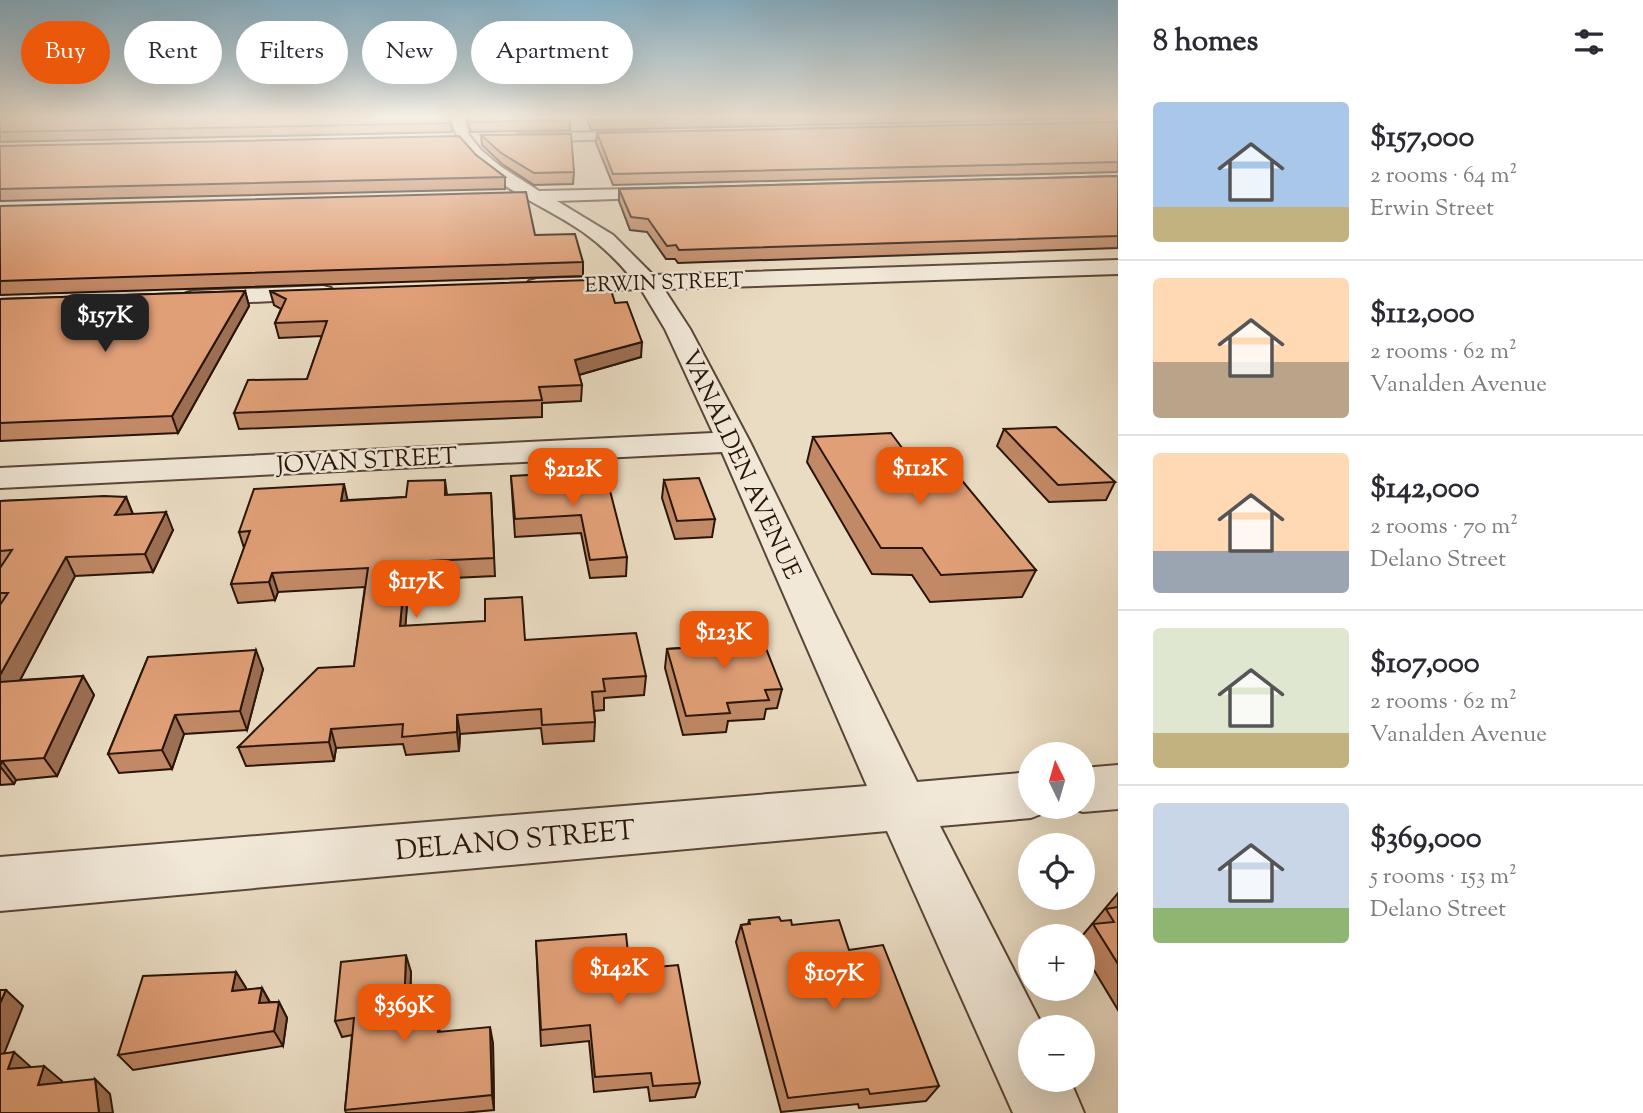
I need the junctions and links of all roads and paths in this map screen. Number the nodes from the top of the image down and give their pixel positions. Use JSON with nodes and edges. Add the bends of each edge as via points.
{"nodes":[{"id":1,"x":492,"y":168,"type":"edge"},
{"id":2,"x":685,"y":191,"type":"edge"},
{"id":3,"x":536,"y":195,"type":"junction"},
{"id":4,"x":498,"y":197,"type":"edge"},
{"id":5,"x":1118,"y":267,"type":"edge"},
{"id":6,"x":647,"y":282,"type":"junction"},
{"id":7,"x":515,"y":287,"type":"edge"},
{"id":8,"x":348,"y":292,"type":"edge"},
{"id":9,"x":167,"y":299,"type":"edge"},
{"id":10,"x":734,"y":442,"type":"junction"},
{"id":11,"x":0,"y":478,"type":"edge"},
{"id":12,"x":1118,"y":787,"type":"edge"},
{"id":13,"x":1096,"y":789,"type":"edge"},
{"id":14,"x":1018,"y":795,"type":"edge"},
{"id":15,"x":901,"y":805,"type":"junction"},
{"id":16,"x":0,"y":884,"type":"edge"},
{"id":17,"x":1018,"y":1048,"type":"edge"},
{"id":18,"x":1039,"y":1092,"type":"edge"},
{"id":19,"x":1049,"y":1113,"type":"edge"}],
"edges":[{"from":1,"to":3,"type":"street","name":"VANALDEN AVENUE"},
{"from":2,"to":3,"type":"street"},
{"from":3,"to":4,"type":"street"},
{"from":3,"to":6,"type":"street","name":"VANALDEN AVENUE","via":[[607,240]]},
{"from":5,"to":6,"type":"street","name":"ERWIN STREET"},
{"from":6,"to":7,"type":"street","name":"ERWIN STREET"},
{"from":6,"to":10,"type":"street","name":"VANALDEN AVENUE"},
{"from":8,"to":9,"type":"street"},
{"from":10,"to":11,"type":"street","name":"JOVAN STREET"},
{"from":10,"to":15,"type":"street","name":"VANALDEN AVENUE"},
{"from":12,"to":13,"type":"street"},
{"from":14,"to":15,"type":"street","name":"DELANO STREET"},
{"from":15,"to":16,"type":"street","name":"DELANO STREET"},
{"from":15,"to":17,"type":"street","name":"VANALDEN AVENUE"},
{"from":18,"to":19,"type":"street"}]}
